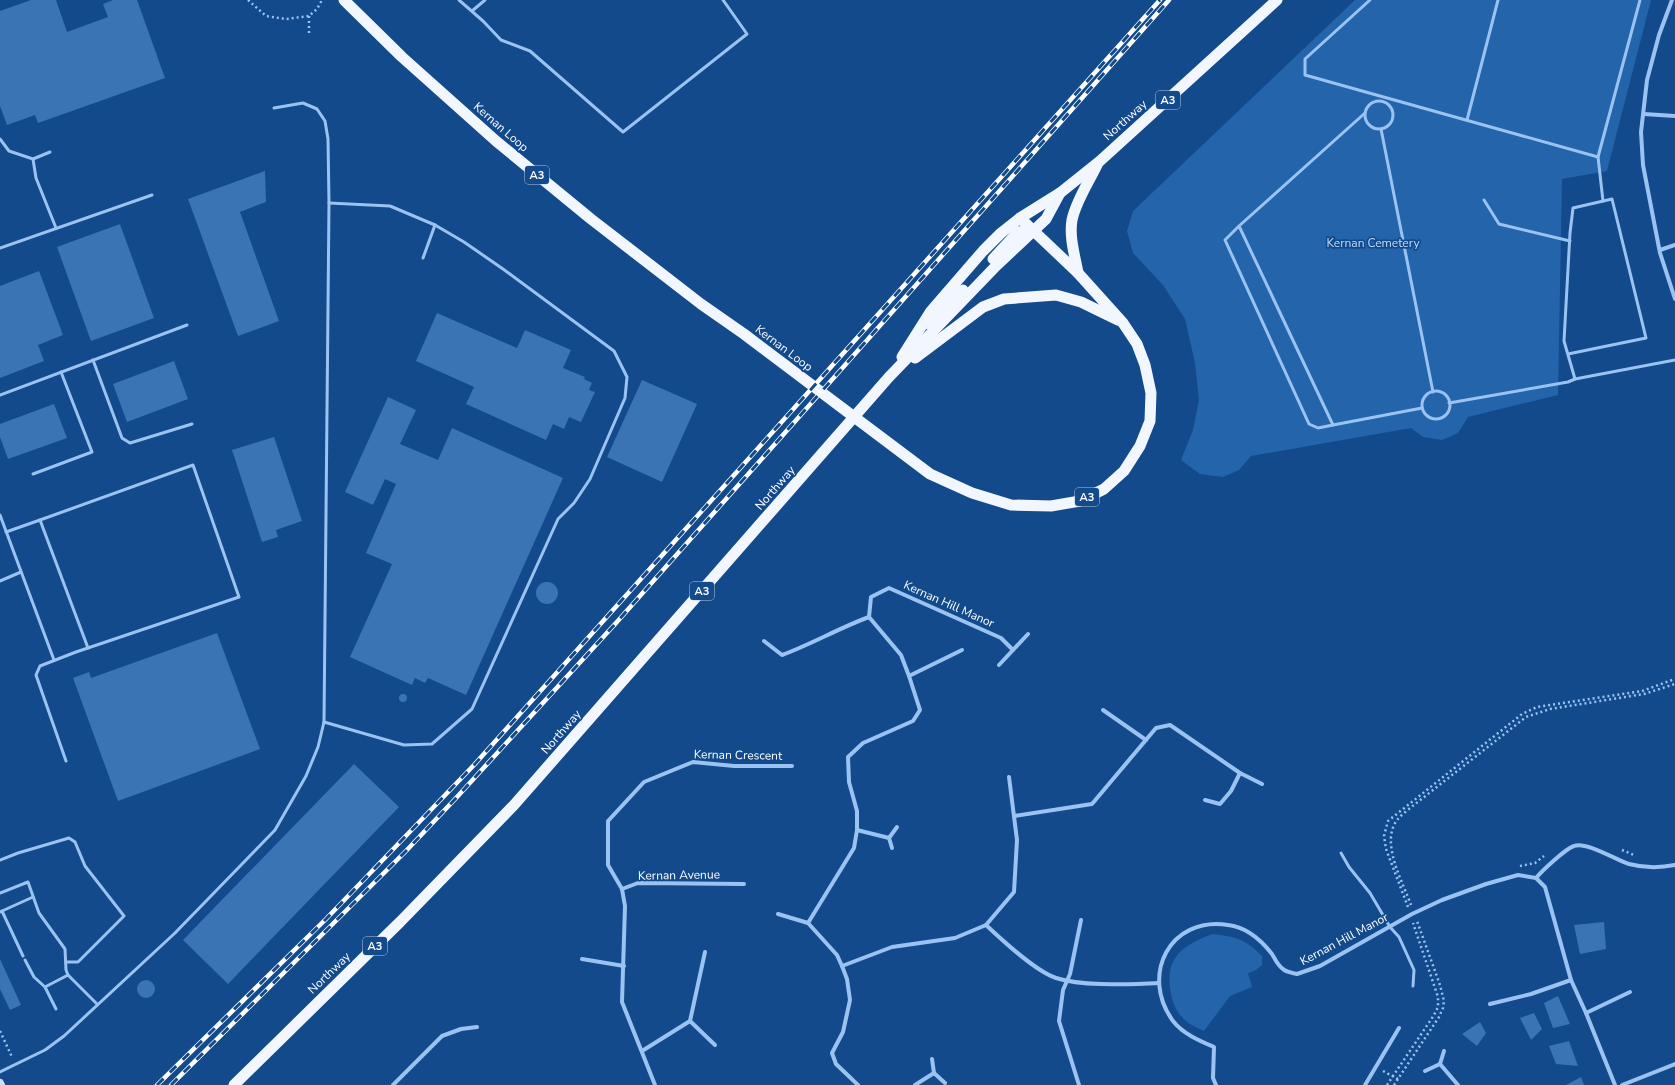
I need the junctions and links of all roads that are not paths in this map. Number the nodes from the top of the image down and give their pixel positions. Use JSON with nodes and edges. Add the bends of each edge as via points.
{"nodes":[{"id":1,"x":344,"y":0,"type":"edge"},
{"id":2,"x":459,"y":0,"type":"edge"},
{"id":3,"x":485,"y":0,"type":"edge"},
{"id":4,"x":722,"y":0,"type":"edge"},
{"id":5,"x":1277,"y":0,"type":"edge"},
{"id":6,"x":1370,"y":0,"type":"edge"},
{"id":7,"x":1498,"y":0,"type":"edge"},
{"id":8,"x":1640,"y":0,"type":"edge"},
{"id":9,"x":1672,"y":0,"type":"edge"},
{"id":10,"x":472,"y":11,"type":"junction"},
{"id":11,"x":1382,"y":96,"type":"junction"},
{"id":12,"x":1380,"y":101,"type":"junction"},
{"id":13,"x":274,"y":108,"type":"dead end"},
{"id":14,"x":1365,"y":113,"type":"junction"},
{"id":15,"x":1644,"y":114,"type":"junction"},
{"id":16,"x":1675,"y":116,"type":"edge"},
{"id":17,"x":1467,"y":120,"type":"junction"},
{"id":18,"x":1381,"y":129,"type":"junction"},
{"id":19,"x":0,"y":139,"type":"edge"},
{"id":20,"x":50,"y":152,"type":"dead end"},
{"id":21,"x":1598,"y":157,"type":"junction"},
{"id":22,"x":33,"y":159,"type":"junction"},
{"id":23,"x":1100,"y":161,"type":"junction"},
{"id":24,"x":1060,"y":193,"type":"junction"},
{"id":25,"x":152,"y":195,"type":"dead end"},
{"id":26,"x":1484,"y":200,"type":"dead end"},
{"id":27,"x":1603,"y":201,"type":"junction"},
{"id":28,"x":329,"y":203,"type":"junction"},
{"id":29,"x":1020,"y":218,"type":"junction"},
{"id":30,"x":435,"y":225,"type":"junction"},
{"id":31,"x":1239,"y":226,"type":"junction"},
{"id":32,"x":56,"y":228,"type":"junction"},
{"id":33,"x":1033,"y":230,"type":"junction"},
{"id":34,"x":1570,"y":241,"type":"junction"},
{"id":35,"x":1675,"y":245,"type":"edge"},
{"id":36,"x":0,"y":248,"type":"edge"},
{"id":37,"x":1660,"y":250,"type":"junction"},
{"id":38,"x":423,"y":258,"type":"dead end"},
{"id":39,"x":1078,"y":273,"type":"junction"},
{"id":40,"x":1675,"y":299,"type":"edge"},
{"id":41,"x":1124,"y":323,"type":"junction"},
{"id":42,"x":187,"y":325,"type":"dead end"},
{"id":43,"x":914,"y":339,"type":"junction"},
{"id":44,"x":1568,"y":354,"type":"junction"},
{"id":45,"x":93,"y":360,"type":"junction"},
{"id":46,"x":1675,"y":360,"type":"edge"},
{"id":47,"x":60,"y":372,"type":"junction"},
{"id":48,"x":889,"y":378,"type":"junction"},
{"id":49,"x":1575,"y":379,"type":"junction"},
{"id":50,"x":1433,"y":392,"type":"junction"},
{"id":51,"x":0,"y":395,"type":"edge"},
{"id":52,"x":1449,"y":403,"type":"junction"},
{"id":53,"x":1422,"y":408,"type":"junction"},
{"id":54,"x":192,"y":424,"type":"dead end"},
{"id":55,"x":1333,"y":425,"type":"junction"},
{"id":56,"x":33,"y":474,"type":"dead end"},
{"id":57,"x":0,"y":516,"type":"edge"},
{"id":58,"x":40,"y":520,"type":"junction"},
{"id":59,"x":6,"y":532,"type":"junction"},
{"id":60,"x":21,"y":572,"type":"junction"},
{"id":61,"x":0,"y":581,"type":"edge"},
{"id":62,"x":869,"y":617,"type":"junction"},
{"id":63,"x":1028,"y":634,"type":"dead end"},
{"id":64,"x":764,"y":642,"type":"dead end"},
{"id":65,"x":88,"y":648,"type":"junction"},
{"id":66,"x":962,"y":650,"type":"dead end"},
{"id":67,"x":1013,"y":650,"type":"junction"},
{"id":68,"x":54,"y":660,"type":"junction"},
{"id":69,"x":999,"y":665,"type":"dead end"},
{"id":70,"x":909,"y":676,"type":"junction"},
{"id":71,"x":1103,"y":710,"type":"dead end"},
{"id":72,"x":324,"y":722,"type":"junction"},
{"id":73,"x":1146,"y":740,"type":"junction"},
{"id":74,"x":66,"y":761,"type":"dead end"},
{"id":75,"x":792,"y":766,"type":"dead end"},
{"id":76,"x":1240,"y":773,"type":"junction"},
{"id":77,"x":1009,"y":777,"type":"dead end"},
{"id":78,"x":1262,"y":784,"type":"dead end"},
{"id":79,"x":1205,"y":800,"type":"dead end"},
{"id":80,"x":1014,"y":816,"type":"junction"},
{"id":81,"x":897,"y":827,"type":"dead end"},
{"id":82,"x":857,"y":830,"type":"junction"},
{"id":83,"x":889,"y":838,"type":"junction"},
{"id":84,"x":892,"y":848,"type":"dead end"},
{"id":85,"x":1341,"y":853,"type":"dead end"},
{"id":86,"x":0,"y":860,"type":"edge"},
{"id":87,"x":1675,"y":865,"type":"edge"},
{"id":88,"x":1536,"y":878,"type":"junction"},
{"id":89,"x":744,"y":884,"type":"dead end"},
{"id":90,"x":622,"y":889,"type":"junction"},
{"id":91,"x":0,"y":893,"type":"edge"},
{"id":92,"x":33,"y":897,"type":"junction"},
{"id":93,"x":1,"y":912,"type":"edge"},
{"id":94,"x":778,"y":914,"type":"dead end"},
{"id":95,"x":1080,"y":920,"type":"dead end"},
{"id":96,"x":808,"y":923,"type":"junction"},
{"id":97,"x":986,"y":925,"type":"junction"},
{"id":98,"x":1390,"y":927,"type":"junction"},
{"id":99,"x":705,"y":952,"type":"dead end"},
{"id":100,"x":23,"y":956,"type":"dead end"},
{"id":101,"x":582,"y":959,"type":"dead end"},
{"id":102,"x":25,"y":960,"type":"dead end"},
{"id":103,"x":66,"y":962,"type":"junction"},
{"id":104,"x":624,"y":966,"type":"junction"},
{"id":105,"x":842,"y":966,"type":"junction"},
{"id":106,"x":68,"y":976,"type":"junction"},
{"id":107,"x":1571,"y":980,"type":"junction"},
{"id":108,"x":1067,"y":981,"type":"junction"},
{"id":109,"x":1159,"y":983,"type":"junction"},
{"id":110,"x":1413,"y":986,"type":"dead end"},
{"id":111,"x":45,"y":987,"type":"junction"},
{"id":112,"x":1630,"y":992,"type":"dead end"},
{"id":113,"x":97,"y":1004,"type":"junction"},
{"id":114,"x":1490,"y":1004,"type":"dead end"},
{"id":115,"x":56,"y":1010,"type":"dead end"},
{"id":116,"x":1586,"y":1013,"type":"junction"},
{"id":117,"x":690,"y":1021,"type":"junction"},
{"id":118,"x":477,"y":1027,"type":"dead end"},
{"id":119,"x":1399,"y":1028,"type":"dead end"},
{"id":120,"x":715,"y":1045,"type":"dead end"},
{"id":121,"x":1444,"y":1051,"type":"dead end"},
{"id":122,"x":642,"y":1052,"type":"junction"},
{"id":123,"x":932,"y":1058,"type":"dead end"},
{"id":124,"x":1440,"y":1064,"type":"junction"},
{"id":125,"x":1675,"y":1064,"type":"edge"},
{"id":126,"x":1425,"y":1071,"type":"dead end"},
{"id":127,"x":0,"y":1072,"type":"edge"},
{"id":128,"x":934,"y":1073,"type":"junction"},
{"id":129,"x":945,"y":1083,"type":"dead end"},
{"id":130,"x":234,"y":1085,"type":"edge"},
{"id":131,"x":393,"y":1085,"type":"edge"},
{"id":132,"x":655,"y":1085,"type":"edge"},
{"id":133,"x":858,"y":1085,"type":"edge"},
{"id":134,"x":915,"y":1085,"type":"edge"},
{"id":135,"x":1079,"y":1085,"type":"edge"},
{"id":136,"x":1216,"y":1085,"type":"edge"},
{"id":137,"x":1365,"y":1085,"type":"edge"},
{"id":138,"x":1458,"y":1085,"type":"edge"},
{"id":139,"x":1615,"y":1085,"type":"edge"},
{"id":140,"x":1622,"y":1085,"type":"edge"}],
"edges":[{"from":1,"to":41,"type":"highway","name":"Kernan Loop","number":"A3","via":[[402,57],[496,141],[591,219],[930,474],[972,493],[1011,505],[1051,506],[1080,501],[1104,489],[1124,471],[1140,446],[1150,421],[1151,393],[1137,344]]},
{"from":2,"to":10,"type":"lane"},
{"from":3,"to":10,"type":"lane"},
{"from":4,"to":10,"type":"lane","via":[[747,34],[623,132],[530,51],[501,40]]},
{"from":5,"to":23,"type":"highway","name":"Northway","number":"A3"},
{"from":6,"to":11,"type":"lane","via":[[1305,59],[1304,70],[1305,75]]},
{"from":7,"to":17,"type":"lane"},
{"from":8,"to":21,"type":"lane"},
{"from":9,"to":15,"type":"street","via":[[1647,80]]},
{"from":11,"to":12,"type":"lane"},
{"from":11,"to":17,"type":"lane"},
{"from":12,"to":14,"type":"lane","via":[[1371,103]]},
{"from":12,"to":18,"type":"lane","via":[[1389,105],[1393,113],[1391,122]]},
{"from":13,"to":28,"type":"lane","via":[[303,103],[317,109],[325,121],[328,140]]},
{"from":14,"to":18,"type":"lane","via":[[1368,124]]},
{"from":14,"to":31,"type":"lane"},
{"from":15,"to":16,"type":"street"},
{"from":15,"to":37,"type":"street","via":[[1641,132],[1643,165]]},
{"from":17,"to":21,"type":"lane"},
{"from":18,"to":50,"type":"lane"},
{"from":19,"to":22,"type":"lane","via":[[9,151]]},
{"from":20,"to":22,"type":"lane"},
{"from":21,"to":27,"type":"lane"},
{"from":22,"to":32,"type":"lane","via":[[36,178]]},
{"from":23,"to":24,"type":"highway","name":"Northway","number":"A3"},
{"from":23,"to":39,"type":"highway","via":[[1072,220]]},
{"from":24,"to":29,"type":"highway","name":"Northway","number":"A3"},
{"from":24,"to":33,"type":"highway","name":"Northway","number":"A3","via":[[1046,219]]},
{"from":25,"to":32,"type":"lane"},
{"from":26,"to":34,"type":"lane","via":[[1499,224]]},
{"from":27,"to":34,"type":"lane","via":[[1573,208]]},
{"from":27,"to":44,"type":"lane","via":[[1612,199],[1646,338]]},
{"from":28,"to":30,"type":"lane","via":[[390,206]]},
{"from":28,"to":72,"type":"lane"},
{"from":29,"to":33,"type":"highway","number":"A3"},
{"from":29,"to":43,"type":"highway","name":"Northway","number":"A3","via":[[982,251],[932,311]]},
{"from":30,"to":38,"type":"lane"},
{"from":30,"to":72,"type":"lane","via":[[497,264],[614,352],[627,377],[625,398],[590,479],[574,503],[558,519],[550,535],[472,709],[432,744],[404,745]]},
{"from":31,"to":55,"type":"lane"},
{"from":31,"to":55,"type":"lane","via":[[1225,240],[1309,424],[1318,428]]},
{"from":32,"to":36,"type":"lane"},
{"from":33,"to":39,"type":"highway","number":"A3"},
{"from":33,"to":43,"type":"highway","via":[[1018,232]]},
{"from":33,"to":48,"type":"highway","name":"Northway","number":"A3"},
{"from":34,"to":44,"type":"lane","via":[[1564,341]]},
{"from":35,"to":37,"type":"street"},
{"from":37,"to":40,"type":"street"},
{"from":39,"to":41,"type":"highway","number":"A3"},
{"from":41,"to":48,"type":"highway","number":"A3","via":[[1081,302],[1056,295],[1004,299],[983,307]]},
{"from":42,"to":45,"type":"lane"},
{"from":43,"to":48,"type":"highway","name":"Northway","number":"A3"},
{"from":44,"to":49,"type":"lane"},
{"from":45,"to":47,"type":"lane"},
{"from":45,"to":54,"type":"lane","via":[[122,438],[130,443]]},
{"from":46,"to":49,"type":"lane"},
{"from":47,"to":51,"type":"lane"},
{"from":47,"to":56,"type":"lane","via":[[92,452]]},
{"from":48,"to":130,"type":"highway","name":"Northway","number":"A3","via":[[514,805],[400,922]]},
{"from":49,"to":52,"type":"lane"},
{"from":50,"to":52,"type":"lane","via":[[1445,395]]},
{"from":50,"to":53,"type":"lane","via":[[1425,396]]},
{"from":52,"to":53,"type":"lane","via":[[1448,412],[1436,419],[1428,416]]},
{"from":53,"to":55,"type":"lane"},
{"from":57,"to":59,"type":"lane"},
{"from":58,"to":59,"type":"lane"},
{"from":58,"to":65,"type":"lane"},
{"from":58,"to":65,"type":"lane","via":[[193,465],[239,597]]},
{"from":59,"to":60,"type":"lane"},
{"from":60,"to":61,"type":"lane"},
{"from":60,"to":68,"type":"lane"},
{"from":62,"to":64,"type":"street","via":[[782,655]]},
{"from":62,"to":67,"type":"street","name":"Kernan Hill Manor","via":[[871,597],[889,588],[1001,638]]},
{"from":62,"to":70,"type":"street","via":[[901,655]]},
{"from":63,"to":67,"type":"street"},
{"from":65,"to":68,"type":"lane"},
{"from":66,"to":70,"type":"street"},
{"from":67,"to":69,"type":"street"},
{"from":68,"to":74,"type":"lane","via":[[40,666],[36,676]]},
{"from":70,"to":82,"type":"street","via":[[920,710],[913,721],[863,743],[848,757],[849,782],[857,810]]},
{"from":71,"to":73,"type":"street"},
{"from":72,"to":113,"type":"lane","via":[[318,747],[306,776],[275,830],[175,933]]},
{"from":73,"to":76,"type":"street","via":[[1156,728],[1170,724]]},
{"from":73,"to":80,"type":"street","via":[[1092,804]]},
{"from":75,"to":90,"type":"street","name":"Kernan Crescent","via":[[734,766],[693,762],[644,782],[608,821],[608,865]]},
{"from":76,"to":78,"type":"street"},
{"from":76,"to":79,"type":"street","via":[[1231,791],[1220,804]]},
{"from":77,"to":80,"type":"street"},
{"from":80,"to":97,"type":"street","via":[[1017,840],[1014,892]]},
{"from":81,"to":83,"type":"street"},
{"from":82,"to":83,"type":"street"},
{"from":82,"to":96,"type":"street","via":[[854,848]]},
{"from":83,"to":84,"type":"street"},
{"from":85,"to":98,"type":"lane","via":[[1370,893]]},
{"from":86,"to":103,"type":"lane","via":[[69,838],[75,842],[85,866],[124,916],[78,962]]},
{"from":87,"to":88,"type":"street","via":[[1660,868],[1629,864],[1583,845],[1574,845]]},
{"from":88,"to":98,"type":"street","name":"Kernan Hill Manor","via":[[1518,875],[1486,884],[1442,900]]},
{"from":88,"to":107,"type":"street","via":[[1545,887]]},
{"from":89,"to":90,"type":"street","name":"Kernan Avenue","via":[[638,883]]},
{"from":90,"to":104,"type":"street","name":"Kernan Avenue","via":[[625,906]]},
{"from":91,"to":92,"type":"lane","via":[[28,882]]},
{"from":92,"to":93,"type":"lane"},
{"from":92,"to":103,"type":"lane","via":[[39,912],[65,950]]},
{"from":93,"to":100,"type":"lane"},
{"from":94,"to":96,"type":"street"},
{"from":95,"to":108,"type":"street"},
{"from":96,"to":105,"type":"street","via":[[837,955]]},
{"from":97,"to":105,"type":"street","via":[[955,938],[892,946]]},
{"from":97,"to":108,"type":"street","via":[[1036,967],[1054,978]]},
{"from":98,"to":109,"type":"street","name":"Kernan Hill Manor","via":[[1320,966],[1297,974],[1283,969],[1263,942],[1249,932],[1228,925],[1208,924],[1192,928],[1177,937],[1165,952]]},
{"from":98,"to":110,"type":"lane","via":[[1399,937],[1414,970]]},
{"from":99,"to":117,"type":"street"},
{"from":101,"to":104,"type":"street"},
{"from":102,"to":111,"type":"lane","via":[[34,977]]},
{"from":103,"to":106,"type":"lane"},
{"from":104,"to":122,"type":"street","name":"Kernan Avenue","via":[[622,1002]]},
{"from":105,"to":133,"type":"street","via":[[850,1000],[843,1032],[832,1053],[836,1064]]},
{"from":106,"to":111,"type":"lane"},
{"from":106,"to":113,"type":"lane"},
{"from":107,"to":114,"type":"street","via":[[1531,994]]},
{"from":107,"to":116,"type":"street"},
{"from":108,"to":109,"type":"street","via":[[1112,984]]},
{"from":108,"to":135,"type":"street","via":[[1063,990],[1059,1021]]},
{"from":109,"to":136,"type":"street","name":"Kernan Hill Manor","via":[[1162,1001],[1174,1022],[1193,1038],[1214,1047],[1213,1078]]},
{"from":111,"to":115,"type":"lane"},
{"from":112,"to":116,"type":"street"},
{"from":113,"to":127,"type":"lane","via":[[64,1036],[45,1050]]},
{"from":116,"to":139,"type":"street"},
{"from":117,"to":120,"type":"street"},
{"from":117,"to":122,"type":"street"},
{"from":118,"to":131,"type":"street","via":[[461,1029],[442,1036]]},
{"from":119,"to":137,"type":"street"},
{"from":121,"to":124,"type":"street"},
{"from":122,"to":132,"type":"street","name":"Kernan Avenue"},
{"from":123,"to":128,"type":"street"},
{"from":124,"to":126,"type":"street"},
{"from":124,"to":138,"type":"street"},
{"from":125,"to":140,"type":"street"},
{"from":128,"to":129,"type":"street"},
{"from":128,"to":134,"type":"street"}]}
